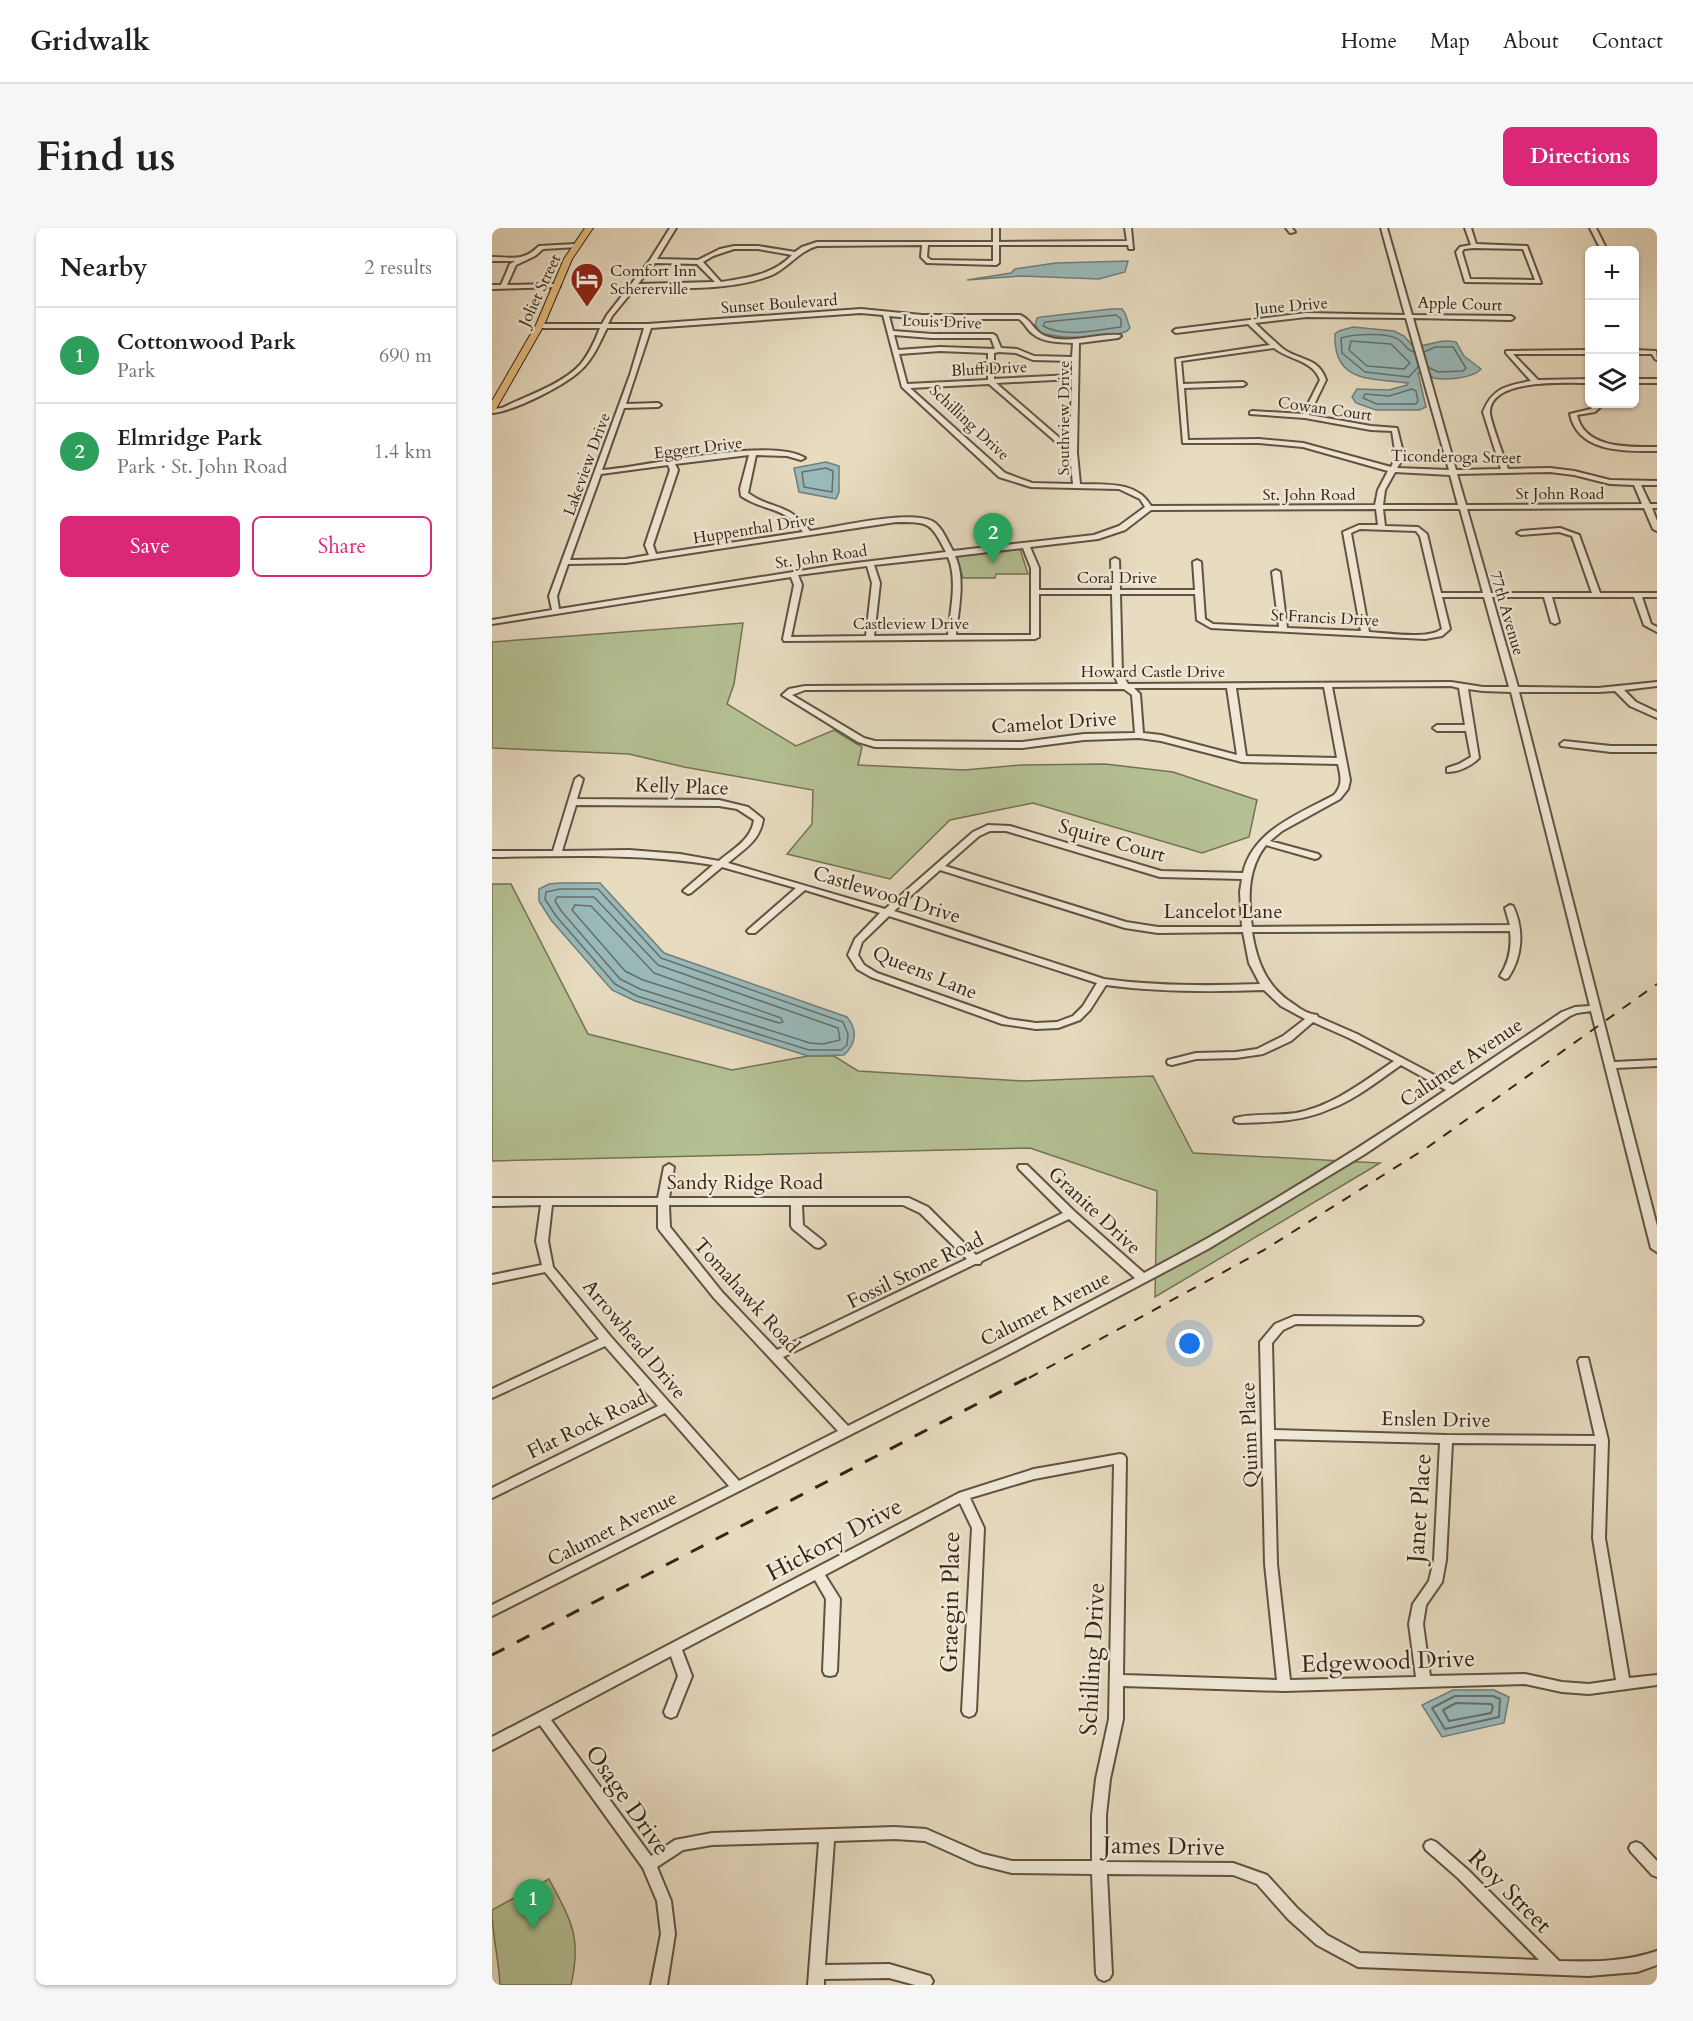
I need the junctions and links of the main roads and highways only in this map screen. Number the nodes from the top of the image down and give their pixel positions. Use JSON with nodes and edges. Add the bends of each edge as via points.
{"nodes":[{"id":1,"x":579,"y":228,"type":"edge"},
{"id":2,"x":589,"y":228,"type":"edge"},
{"id":3,"x":575,"y":247,"type":"junction"},
{"id":4,"x":492,"y":410,"type":"edge"}],
"edges":[{"from":1,"to":3,"type":"main road"},
{"from":2,"to":3,"type":"main road"},
{"from":3,"to":4,"type":"main road","name":"Joliet Street","via":[[540,326]]}]}
